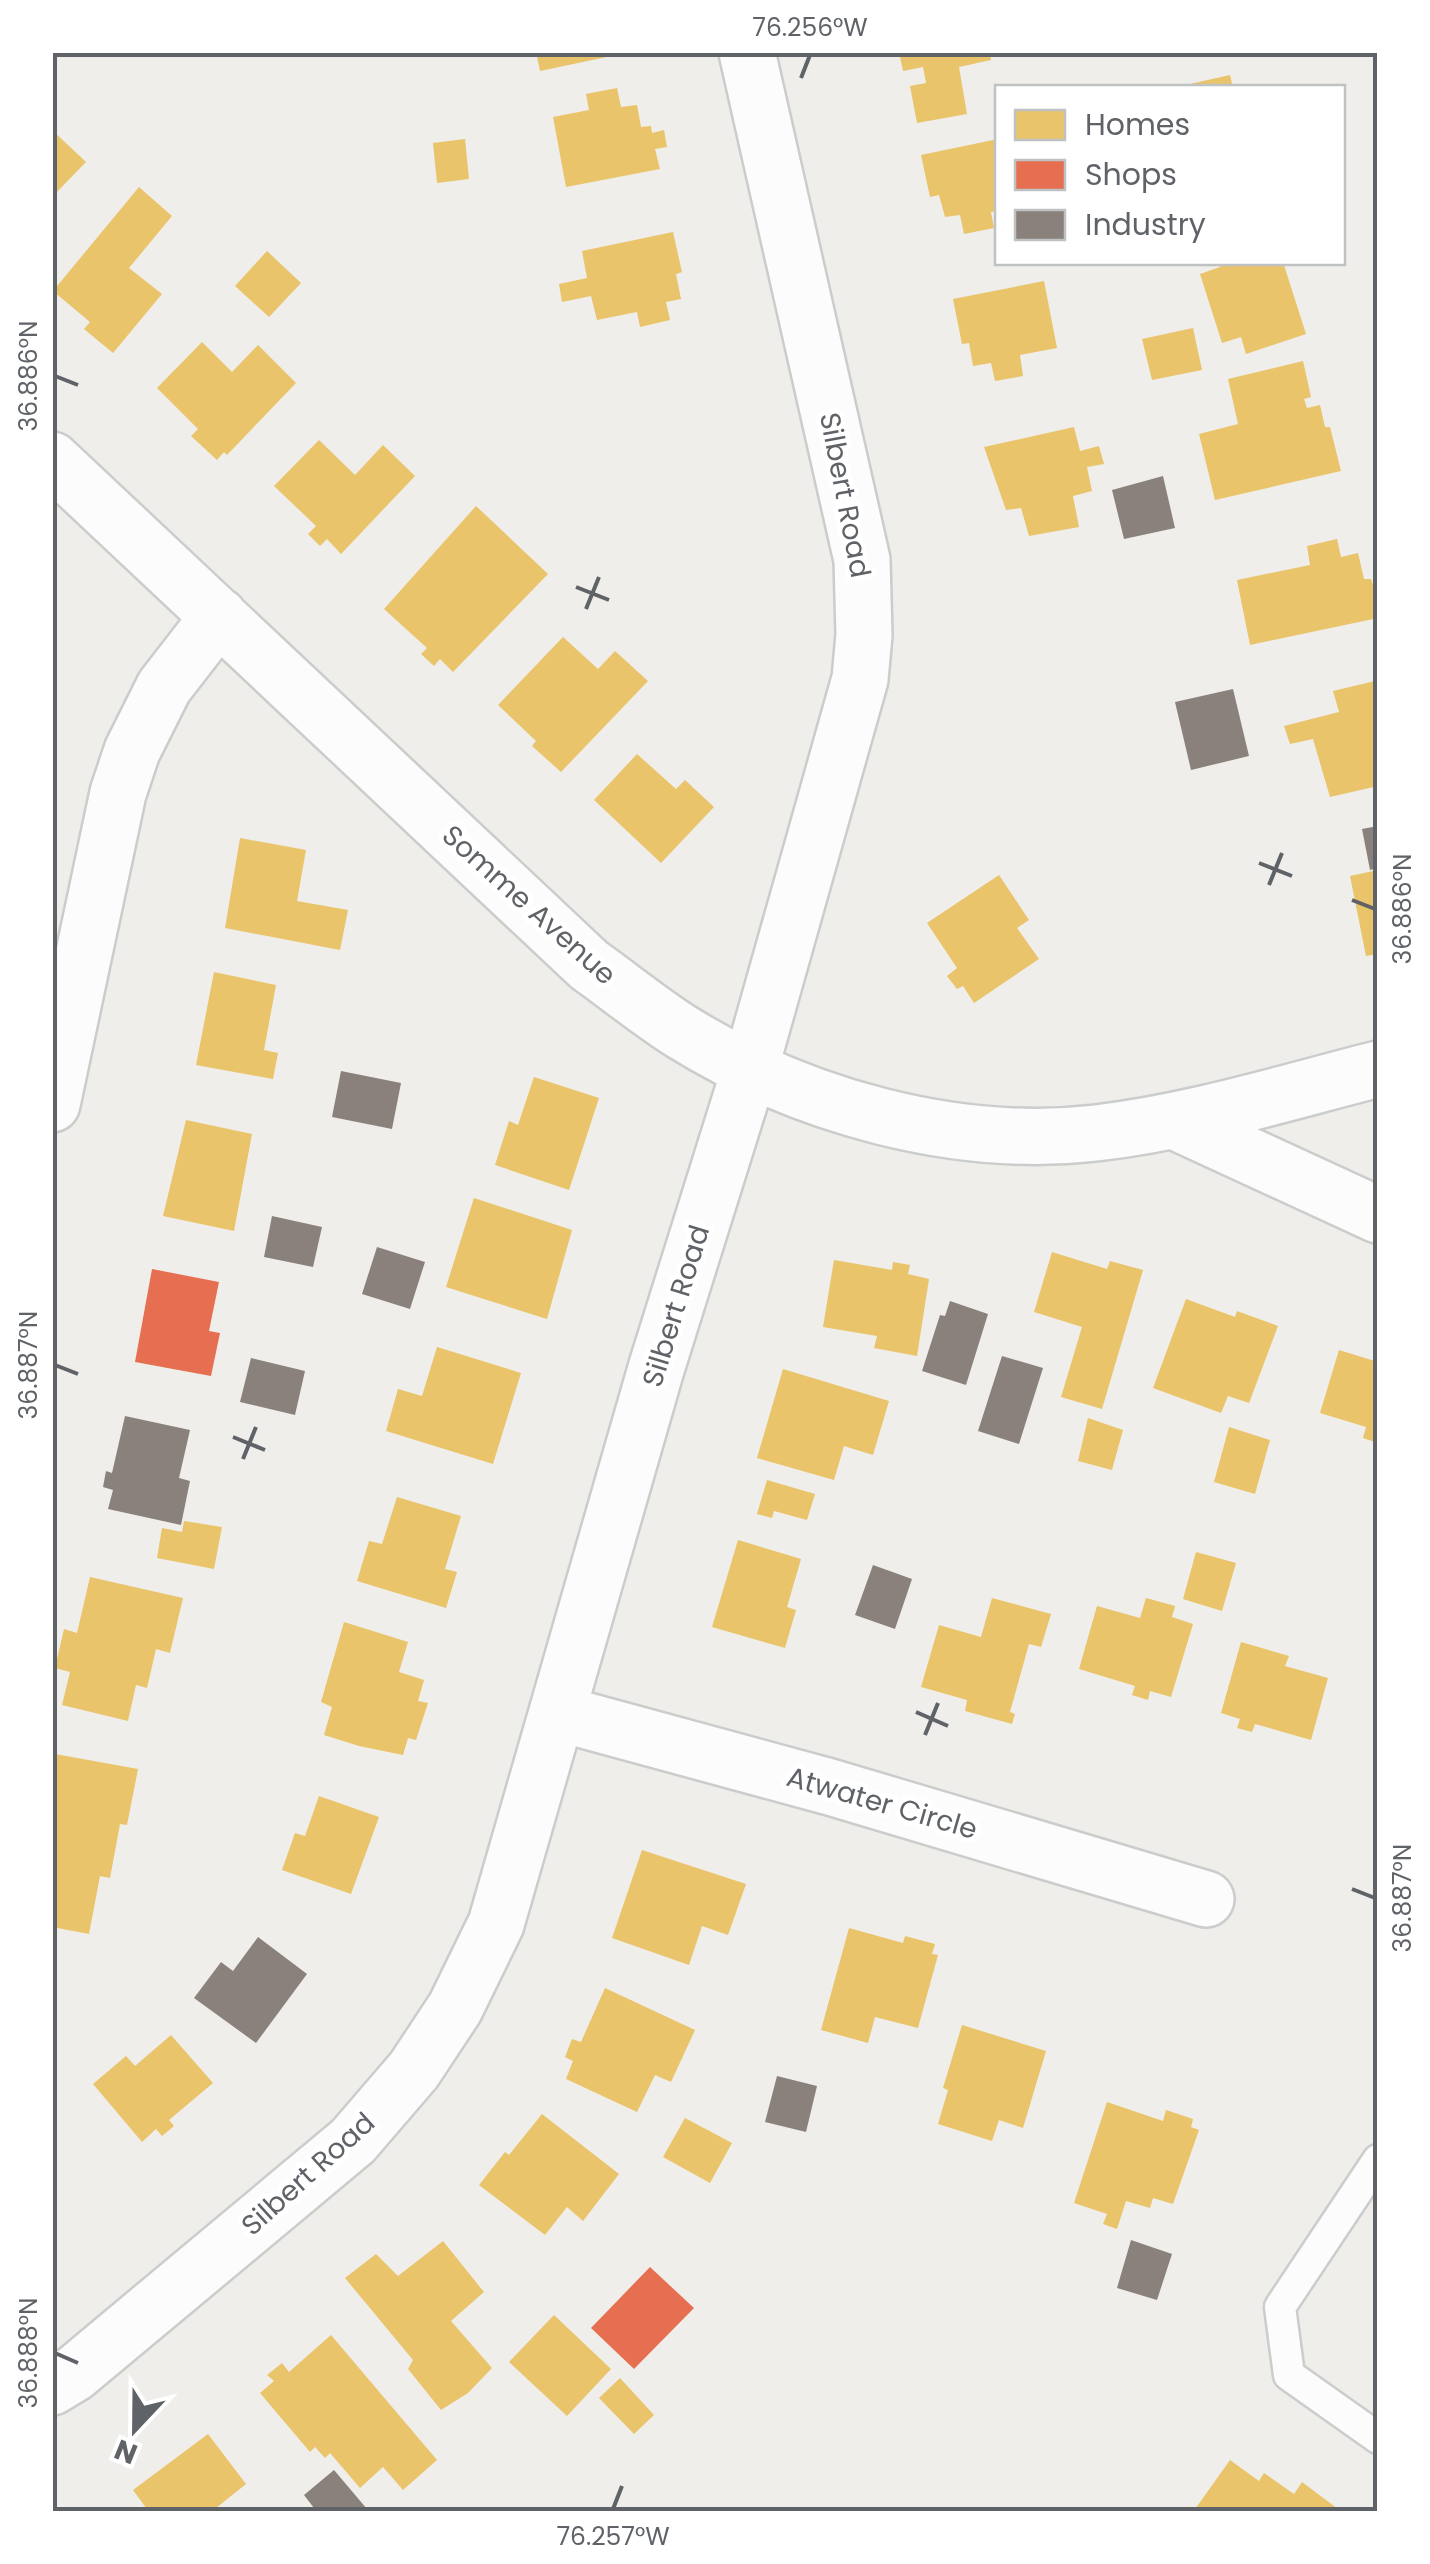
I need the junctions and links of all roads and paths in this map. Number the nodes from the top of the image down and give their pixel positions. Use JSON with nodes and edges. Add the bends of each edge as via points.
{"nodes":[{"id":1,"x":748,"y":52,"type":"edge"},
{"id":2,"x":52,"y":460,"type":"edge"},
{"id":3,"x":219,"y":616,"type":"junction"},
{"id":4,"x":750,"y":1069,"type":"junction"},
{"id":5,"x":1378,"y":1069,"type":"edge"},
{"id":6,"x":52,"y":1104,"type":"edge"},
{"id":7,"x":1174,"y":1121,"type":"junction"},
{"id":8,"x":1378,"y":1215,"type":"edge"},
{"id":9,"x":558,"y":1713,"type":"junction"},
{"id":10,"x":1206,"y":1899,"type":"dead end"},
{"id":11,"x":1378,"y":2160,"type":"edge"},
{"id":12,"x":52,"y":2387,"type":"edge"},
{"id":13,"x":1378,"y":2438,"type":"edge"}],
"edges":[{"from":1,"to":4,"type":"street","name":"Silbert Road","via":[[862,560],[864,635],[850,724]]},
{"from":2,"to":3,"type":"street","name":"Somme Avenue"},
{"from":3,"to":4,"type":"street","name":"Somme Avenue","via":[[590,965],[680,1031]]},
{"from":3,"to":6,"type":"street","via":[[164,687],[132,751]]},
{"from":4,"to":7,"type":"street","name":"Somme Avenue","via":[[815,1096],[906,1121],[998,1135],[1092,1133]]},
{"from":4,"to":9,"type":"street","name":"Silbert Road"},
{"from":5,"to":7,"type":"street","name":"Somme Avenue"},
{"from":7,"to":8,"type":"street"},
{"from":9,"to":10,"type":"street","name":"Atwater Circle"},
{"from":9,"to":12,"type":"street","name":"Silbert Road","via":[[496,1924],[455,2008],[414,2070],[352,2140]]},
{"from":11,"to":13,"type":"lane","via":[[1280,2306],[1288,2375]]}]}
